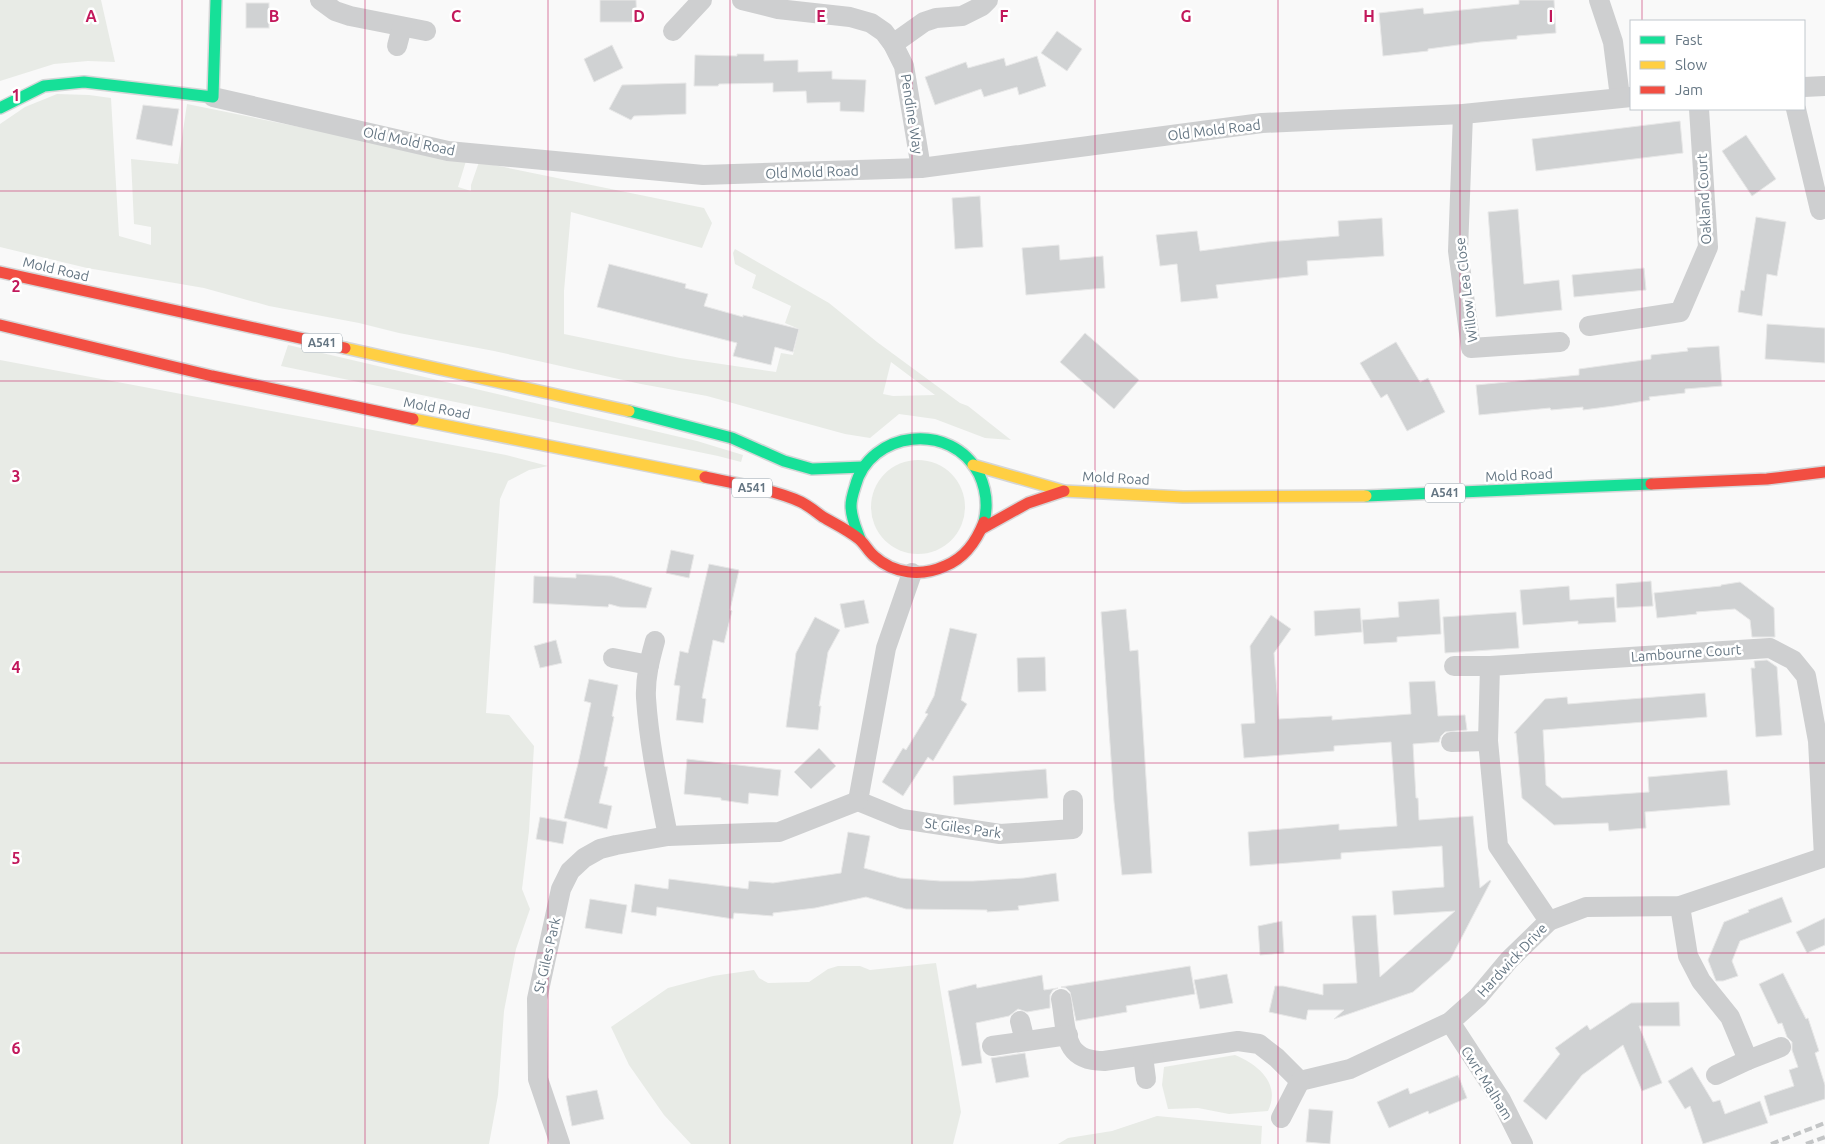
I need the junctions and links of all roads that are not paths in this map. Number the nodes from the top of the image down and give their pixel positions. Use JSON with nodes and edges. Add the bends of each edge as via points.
{"nodes":[{"id":1,"x":216,"y":0,"type":"edge"},
{"id":2,"x":320,"y":0,"type":"edge"},
{"id":3,"x":702,"y":0,"type":"edge"},
{"id":4,"x":742,"y":0,"type":"edge"},
{"id":5,"x":988,"y":0,"type":"edge"},
{"id":6,"x":1599,"y":0,"type":"edge"},
{"id":7,"x":673,"y":31,"type":"dead end"},
{"id":8,"x":426,"y":32,"type":"dead end"},
{"id":9,"x":893,"y":44,"type":"junction"},
{"id":10,"x":1825,"y":86,"type":"edge"},
{"id":11,"x":1805,"y":87,"type":"edge"},
{"id":12,"x":213,"y":97,"type":"junction"},
{"id":13,"x":1625,"y":97,"type":"edge"},
{"id":14,"x":0,"y":107,"type":"edge"},
{"id":15,"x":1699,"y":110,"type":"edge"},
{"id":16,"x":1796,"y":110,"type":"edge"},
{"id":17,"x":1463,"y":114,"type":"junction"},
{"id":18,"x":921,"y":168,"type":"junction"},
{"id":19,"x":1820,"y":210,"type":"dead end"},
{"id":20,"x":0,"y":272,"type":"edge"},
{"id":21,"x":0,"y":325,"type":"edge"},
{"id":22,"x":1589,"y":326,"type":"dead end"},
{"id":23,"x":1560,"y":342,"type":"dead end"},
{"id":24,"x":974,"y":465,"type":"junction"},
{"id":25,"x":863,"y":467,"type":"junction"},
{"id":26,"x":1825,"y":472,"type":"edge"},
{"id":27,"x":1064,"y":491,"type":"junction"},
{"id":28,"x":983,"y":528,"type":"junction"},
{"id":29,"x":860,"y":539,"type":"junction"},
{"id":30,"x":912,"y":573,"type":"junction"},
{"id":31,"x":655,"y":640,"type":"dead end"},
{"id":32,"x":613,"y":658,"type":"dead end"},
{"id":33,"x":649,"y":665,"type":"junction"},
{"id":34,"x":1454,"y":666,"type":"dead end"},
{"id":35,"x":1490,"y":666,"type":"junction"},
{"id":36,"x":1488,"y":741,"type":"junction"},
{"id":37,"x":1822,"y":741,"type":"edge"},
{"id":38,"x":1451,"y":742,"type":"dead end"},
{"id":39,"x":1072,"y":800,"type":"dead end"},
{"id":40,"x":858,"y":801,"type":"junction"},
{"id":41,"x":668,"y":836,"type":"junction"},
{"id":42,"x":1825,"y":857,"type":"edge"},
{"id":43,"x":1680,"y":906,"type":"junction"},
{"id":44,"x":1549,"y":921,"type":"junction"},
{"id":45,"x":1061,"y":998,"type":"dead end"},
{"id":46,"x":1020,"y":1021,"type":"dead end"},
{"id":47,"x":1450,"y":1022,"type":"junction"},
{"id":48,"x":1068,"y":1035,"type":"junction"},
{"id":49,"x":1024,"y":1041,"type":"junction"},
{"id":50,"x":992,"y":1046,"type":"dead end"},
{"id":51,"x":1781,"y":1047,"type":"dead end"},
{"id":52,"x":1143,"y":1056,"type":"junction"},
{"id":53,"x":1748,"y":1060,"type":"junction"},
{"id":54,"x":1716,"y":1075,"type":"dead end"},
{"id":55,"x":1146,"y":1079,"type":"dead end"},
{"id":56,"x":1300,"y":1081,"type":"junction"},
{"id":57,"x":1281,"y":1118,"type":"dead end"},
{"id":58,"x":560,"y":1144,"type":"edge"},
{"id":59,"x":1523,"y":1144,"type":"edge"}],
"edges":[{"from":1,"to":12,"type":"main road"},
{"from":2,"to":8,"type":"street","via":[[335,11],[399,36]]},
{"from":3,"to":7,"type":"street"},
{"from":4,"to":9,"type":"street","name":"Pendine Way","via":[[778,9],[850,17],[871,23]]},
{"from":5,"to":9,"type":"street","via":[[962,16],[924,22]]},
{"from":6,"to":13,"type":"street","via":[[1613,42]]},
{"from":9,"to":18,"type":"street","name":"Pendine Way","via":[[904,66]]},
{"from":10,"to":11,"type":"street"},
{"from":12,"to":14,"type":"main road","name":"Old Mold Road","via":[[84,82],[44,86]]},
{"from":12,"to":18,"type":"street","name":"Old Mold Road","via":[[458,152],[703,175]]},
{"from":13,"to":17,"type":"street","name":"Old Mold Road"},
{"from":15,"to":22,"type":"street","name":"Oakland Court","via":[[1708,247],[1680,312]]},
{"from":16,"to":19,"type":"street"},
{"from":17,"to":18,"type":"street","name":"Old Mold Road","via":[[1262,123]]},
{"from":17,"to":23,"type":"street","name":"Willow Lea Close","via":[[1458,251],[1470,348]]},
{"from":20,"to":25,"type":"main road","name":"Mold Road","number":"A541","via":[[645,414],[732,438],[784,461],[812,469]]},
{"from":21,"to":29,"type":"main road","name":"Mold Road","number":"A541","via":[[354,407],[753,489],[800,502]]},
{"from":24,"to":25,"type":"main road","via":[[958,450],[939,440],[918,438],[897,441],[878,451]]},
{"from":24,"to":27,"type":"main road","name":"Mold Road","number":"A541"},
{"from":24,"to":28,"type":"main road","via":[[984,484],[987,506]]},
{"from":25,"to":29,"type":"main road","via":[[851,503],[853,522]]},
{"from":26,"to":27,"type":"main road","name":"Mold Road","number":"A541","via":[[1767,479],[1383,496],[1183,497]]},
{"from":27,"to":28,"type":"main road","name":"Mold Road","number":"A541","via":[[1028,503]]},
{"from":28,"to":30,"type":"main road","via":[[972,548],[956,563],[934,572]]},
{"from":29,"to":30,"type":"main road","via":[[873,556],[891,568]]},
{"from":30,"to":40,"type":"street","via":[[886,648]]},
{"from":31,"to":33,"type":"street"},
{"from":32,"to":33,"type":"street"},
{"from":33,"to":41,"type":"street","via":[[647,706]]},
{"from":34,"to":35,"type":"street","name":"Lambourne Court"},
{"from":35,"to":36,"type":"street"},
{"from":35,"to":37,"type":"street","name":"Lambourne Court","via":[[1770,648],[1793,660],[1806,676]]},
{"from":36,"to":38,"type":"street"},
{"from":36,"to":44,"type":"street","via":[[1498,846]]},
{"from":37,"to":42,"type":"street","name":"Lambourne Court"},
{"from":39,"to":40,"type":"street","name":"St Giles Park","via":[[1074,829],[1000,834],[902,819]]},
{"from":40,"to":41,"type":"street","name":"St Giles Park","via":[[779,832]]},
{"from":41,"to":58,"type":"street","name":"St Giles Park","via":[[600,849],[570,871],[561,889],[537,999],[538,1079]]},
{"from":42,"to":43,"type":"street","name":"Hardwick Drive"},
{"from":43,"to":44,"type":"street","name":"Hardwick Drive","via":[[1586,907]]},
{"from":43,"to":53,"type":"street","via":[[1688,956],[1701,981],[1730,1016]]},
{"from":44,"to":47,"type":"street","name":"Hardwick Drive"},
{"from":45,"to":48,"type":"street"},
{"from":46,"to":49,"type":"street"},
{"from":47,"to":56,"type":"street","name":"Hardwick Drive","via":[[1350,1069]]},
{"from":47,"to":59,"type":"street","name":"Cwrt Malham","via":[[1501,1100]]},
{"from":48,"to":49,"type":"street"},
{"from":48,"to":52,"type":"street","via":[[1070,1047],[1081,1058],[1093,1061]]},
{"from":49,"to":50,"type":"street"},
{"from":51,"to":53,"type":"street"},
{"from":52,"to":55,"type":"street"},
{"from":52,"to":56,"type":"street","via":[[1238,1041],[1259,1044]]},
{"from":53,"to":54,"type":"street"},
{"from":56,"to":57,"type":"street"}]}
